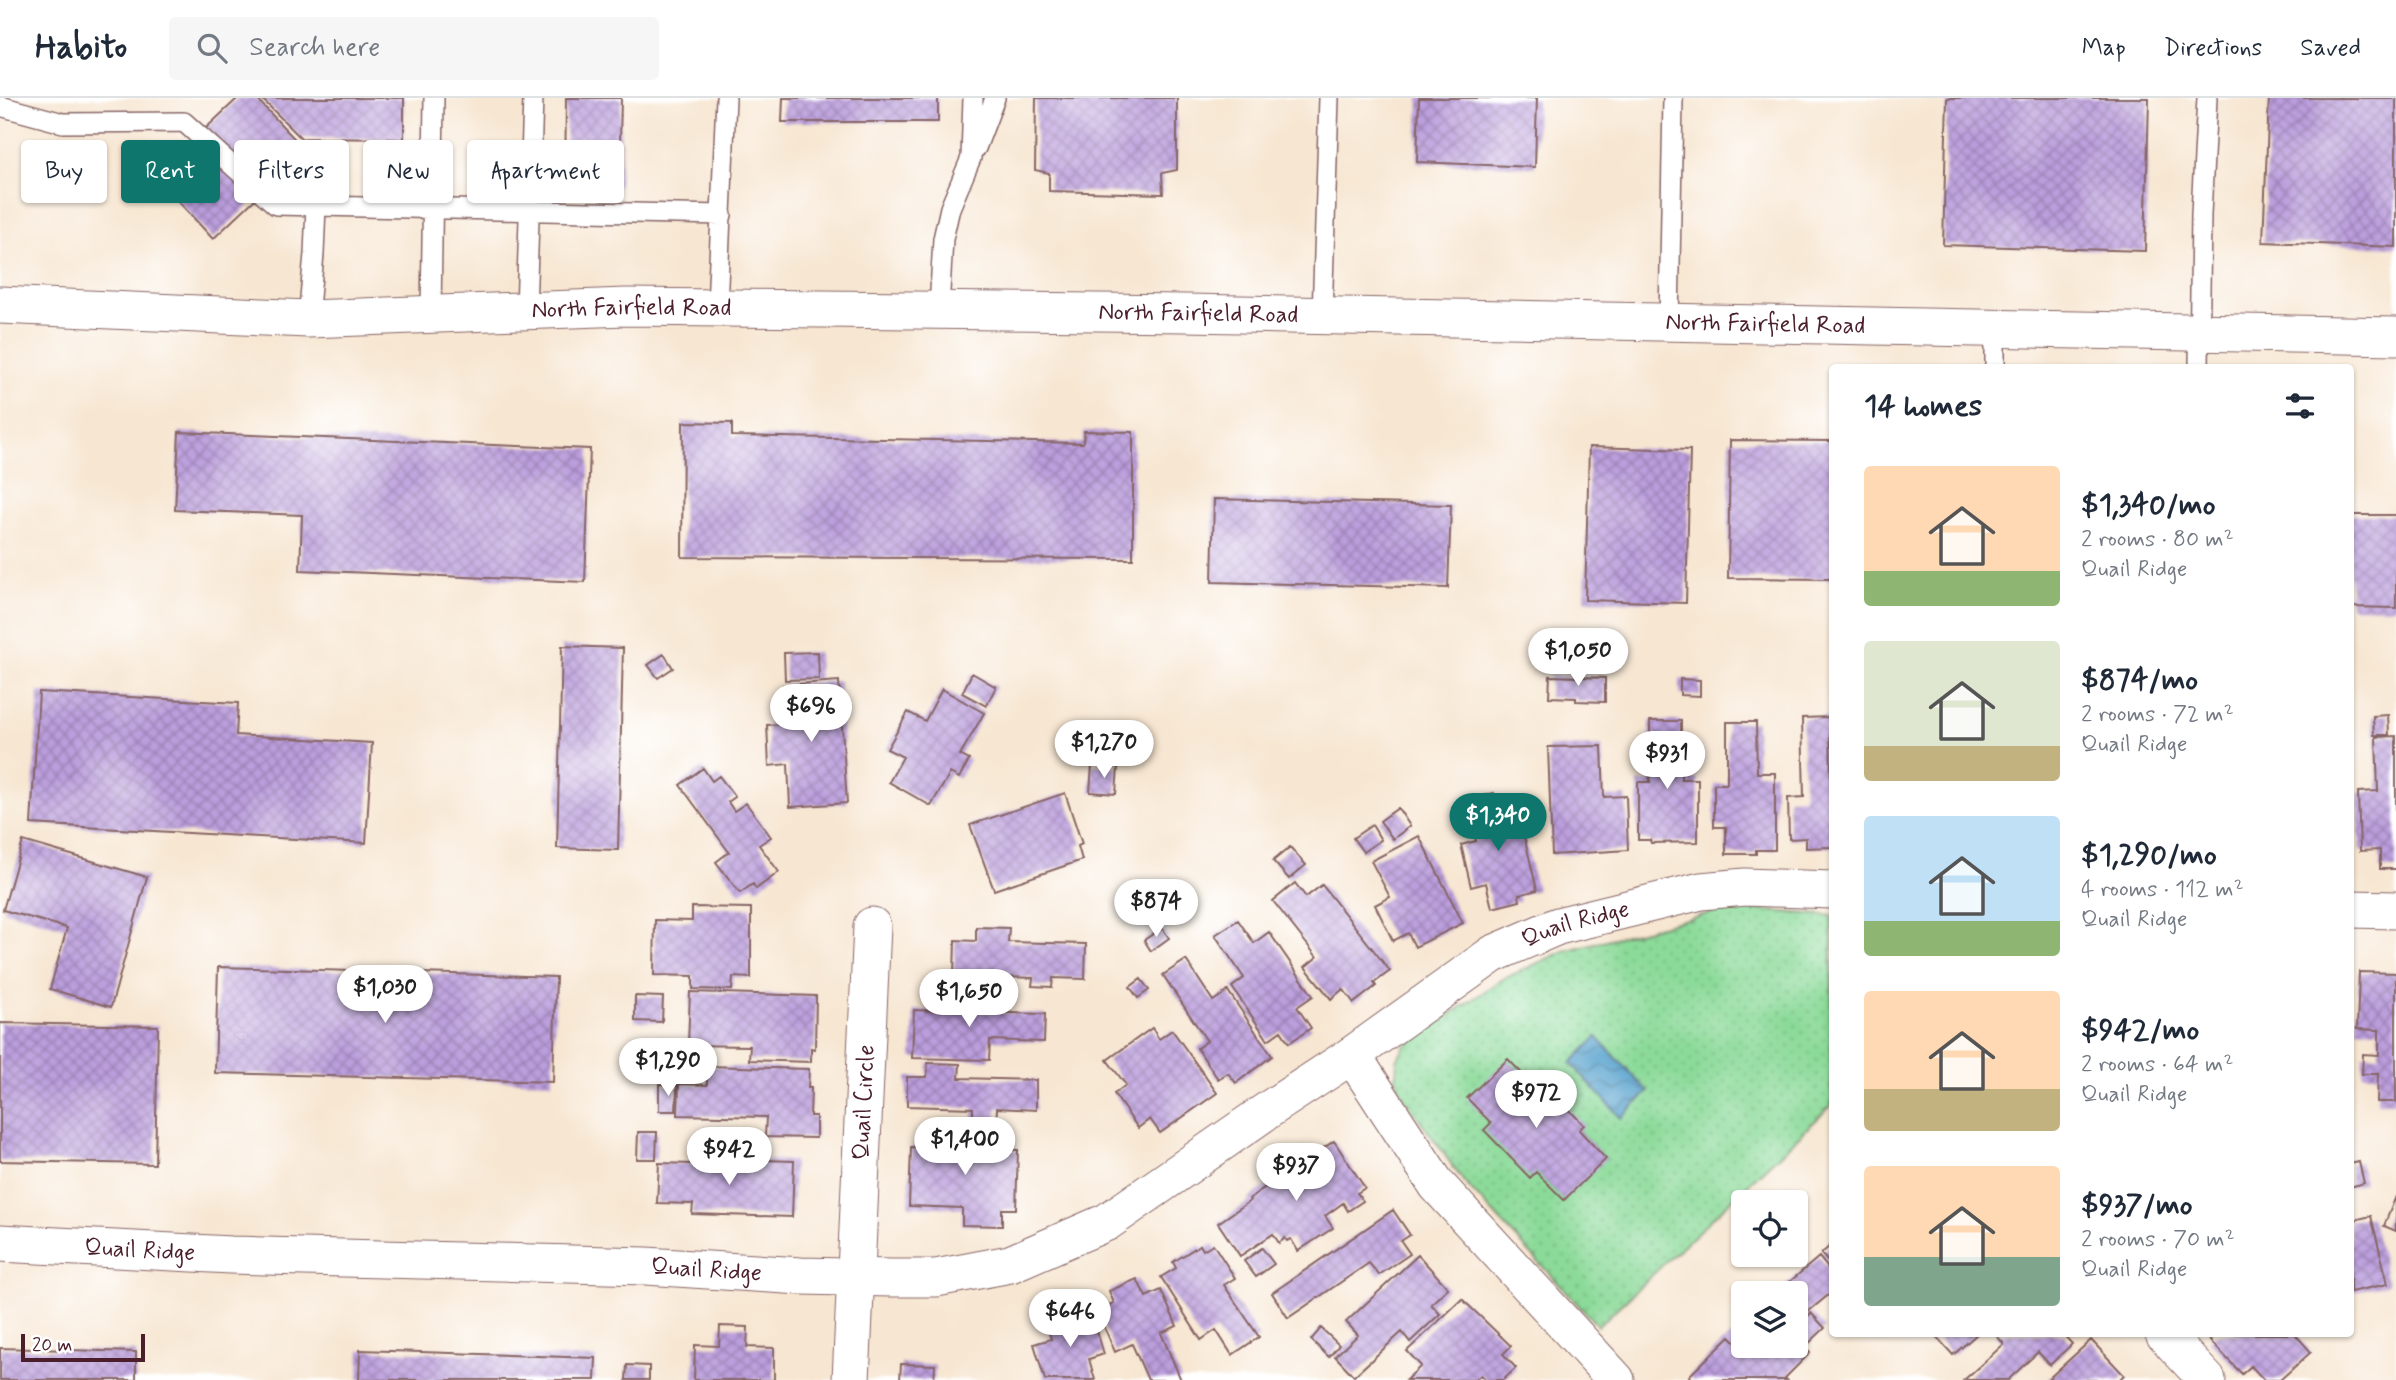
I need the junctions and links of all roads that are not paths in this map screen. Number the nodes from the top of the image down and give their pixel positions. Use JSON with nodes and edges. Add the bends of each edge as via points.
{"nodes":[{"id":1,"x":434,"y":98,"type":"edge"},
{"id":2,"x":533,"y":98,"type":"edge"},
{"id":3,"x":726,"y":98,"type":"edge"},
{"id":4,"x":973,"y":98,"type":"edge"},
{"id":5,"x":995,"y":98,"type":"edge"},
{"id":6,"x":1329,"y":98,"type":"edge"},
{"id":7,"x":1673,"y":98,"type":"edge"},
{"id":8,"x":2207,"y":98,"type":"edge"},
{"id":9,"x":0,"y":106,"type":"edge"},
{"id":10,"x":971,"y":158,"type":"junction"},
{"id":11,"x":316,"y":206,"type":"junction"},
{"id":12,"x":432,"y":209,"type":"junction"},
{"id":13,"x":530,"y":211,"type":"junction"},
{"id":14,"x":722,"y":215,"type":"junction"},
{"id":15,"x":0,"y":305,"type":"edge"},
{"id":16,"x":717,"y":308,"type":"junction"},
{"id":17,"x":939,"y":309,"type":"junction"},
{"id":18,"x":526,"y":311,"type":"junction"},
{"id":19,"x":431,"y":314,"type":"junction"},
{"id":20,"x":1322,"y":317,"type":"junction"},
{"id":21,"x":308,"y":319,"type":"junction"},
{"id":22,"x":1669,"y":323,"type":"junction"},
{"id":23,"x":1995,"y":328,"type":"junction"},
{"id":24,"x":2396,"y":336,"type":"edge"},
{"id":25,"x":2200,"y":350,"type":"edge"},
{"id":26,"x":1995,"y":364,"type":"edge"},
{"id":27,"x":1829,"y":890,"type":"edge"},
{"id":28,"x":2354,"y":909,"type":"edge"},
{"id":29,"x":2396,"y":910,"type":"edge"},
{"id":30,"x":872,"y":926,"type":"dead end"},
{"id":31,"x":1352,"y":1055,"type":"junction"},
{"id":32,"x":0,"y":1243,"type":"edge"},
{"id":33,"x":855,"y":1278,"type":"junction"},
{"id":34,"x":2167,"y":1337,"type":"edge"},
{"id":35,"x":850,"y":1380,"type":"edge"},
{"id":36,"x":1616,"y":1380,"type":"edge"},
{"id":37,"x":2207,"y":1380,"type":"edge"}],
"edges":[{"from":1,"to":12,"type":"lane"},
{"from":2,"to":13,"type":"lane"},
{"from":3,"to":14,"type":"lane"},
{"from":4,"to":10,"type":"lane"},
{"from":5,"to":10,"type":"lane"},
{"from":6,"to":20,"type":"lane"},
{"from":7,"to":22,"type":"lane"},
{"from":8,"to":25,"type":"lane"},
{"from":9,"to":11,"type":"lane","via":[[64,123],[184,122],[276,205]]},
{"from":10,"to":17,"type":"lane","via":[[950,208],[943,239]]},
{"from":11,"to":12,"type":"lane"},
{"from":11,"to":21,"type":"lane"},
{"from":12,"to":13,"type":"lane"},
{"from":12,"to":19,"type":"lane"},
{"from":13,"to":14,"type":"lane"},
{"from":13,"to":18,"type":"lane"},
{"from":14,"to":16,"type":"lane"},
{"from":15,"to":21,"type":"street","name":"North Fairfield Road"},
{"from":16,"to":17,"type":"street","name":"North Fairfield Road"},
{"from":16,"to":18,"type":"street","name":"North Fairfield Road"},
{"from":17,"to":20,"type":"street","name":"North Fairfield Road"},
{"from":18,"to":19,"type":"street","name":"North Fairfield Road"},
{"from":19,"to":21,"type":"street","name":"North Fairfield Road"},
{"from":20,"to":22,"type":"street","name":"North Fairfield Road"},
{"from":22,"to":23,"type":"street","name":"North Fairfield Road"},
{"from":23,"to":25,"type":"street","name":"North Fairfield Road"},
{"from":23,"to":26,"type":"lane"},
{"from":24,"to":25,"type":"street","name":"North Fairfield Road"},
{"from":27,"to":31,"type":"street","name":"Quail Ridge","via":[[1745,887],[1701,891],[1558,926],[1493,954]]},
{"from":28,"to":29,"type":"street"},
{"from":30,"to":33,"type":"street","name":"Quail Circle"},
{"from":31,"to":33,"type":"street","name":"Quail Ridge","via":[[1107,1222],[1010,1264],[936,1278]]},
{"from":31,"to":36,"type":"street","via":[[1437,1185]]},
{"from":32,"to":33,"type":"street","name":"Quail Ridge"},
{"from":33,"to":35,"type":"street","name":"Quail Circle"},
{"from":34,"to":37,"type":"street"}]}
